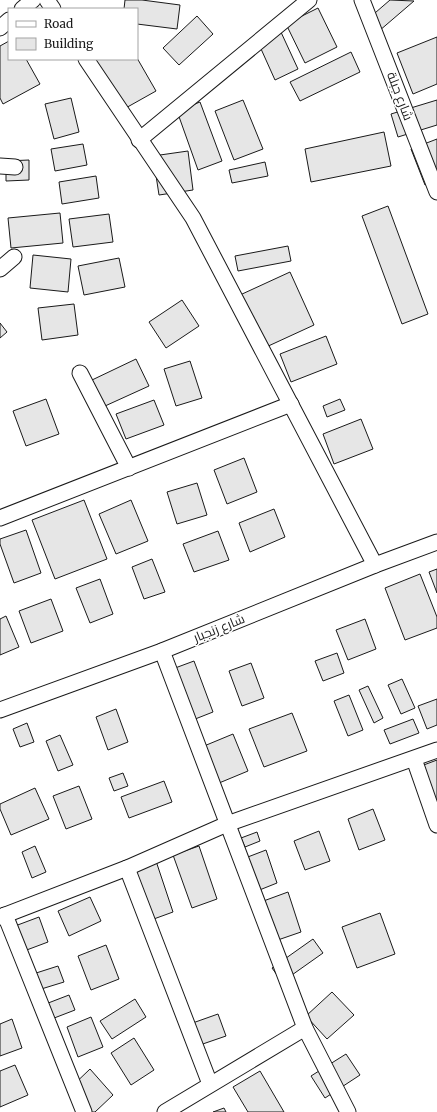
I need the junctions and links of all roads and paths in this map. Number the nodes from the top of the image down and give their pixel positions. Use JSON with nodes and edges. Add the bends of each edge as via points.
{"nodes":[{"id":1,"x":33,"y":0,"type":"edge"},
{"id":2,"x":309,"y":0,"type":"edge"},
{"id":3,"x":362,"y":0,"type":"edge"},
{"id":4,"x":23,"y":8,"type":"edge"},
{"id":5,"x":8,"y":21,"type":"edge"},
{"id":6,"x":0,"y":28,"type":"edge"},
{"id":7,"x":87,"y":60,"type":"edge"},
{"id":8,"x":139,"y":140,"type":"junction"},
{"id":9,"x":437,"y":192,"type":"edge"},
{"id":10,"x":14,"y":257,"type":"dead end"},
{"id":11,"x":0,"y":269,"type":"edge"},
{"id":12,"x":80,"y":374,"type":"dead end"},
{"id":13,"x":290,"y":404,"type":"junction"},
{"id":14,"x":129,"y":468,"type":"junction"},
{"id":15,"x":0,"y":518,"type":"edge"},
{"id":16,"x":437,"y":542,"type":"edge"},
{"id":17,"x":375,"y":565,"type":"junction"},
{"id":18,"x":162,"y":651,"type":"junction"},
{"id":19,"x":2,"y":705,"type":"edge"},
{"id":20,"x":437,"y":750,"type":"edge"},
{"id":21,"x":414,"y":759,"type":"junction"},
{"id":22,"x":227,"y":824,"type":"junction"},
{"id":23,"x":437,"y":825,"type":"edge"},
{"id":24,"x":126,"y":868,"type":"junction"},
{"id":25,"x":3,"y":916,"type":"edge"},
{"id":26,"x":304,"y":1028,"type":"junction"},
{"id":27,"x":210,"y":1084,"type":"junction"},
{"id":28,"x":84,"y":1112,"type":"edge"},
{"id":29,"x":165,"y":1112,"type":"edge"},
{"id":30,"x":348,"y":1112,"type":"edge"}],
"edges":[{"from":1,"to":4,"type":"street"},
{"from":2,"to":8,"type":"street"},
{"from":3,"to":9,"type":"street","name":"شارع جبلة"},
{"from":5,"to":6,"type":"street"},
{"from":7,"to":8,"type":"street"},
{"from":8,"to":13,"type":"street","via":[[193,218]]},
{"from":10,"to":11,"type":"street"},
{"from":12,"to":14,"type":"street"},
{"from":13,"to":14,"type":"street"},
{"from":13,"to":17,"type":"street"},
{"from":14,"to":15,"type":"street"},
{"from":16,"to":17,"type":"street","name":"شارع زنجبار"},
{"from":17,"to":18,"type":"street","name":"شارع زنجبار"},
{"from":18,"to":19,"type":"street","name":"شارع زنجبار"},
{"from":18,"to":22,"type":"street"},
{"from":20,"to":21,"type":"street"},
{"from":21,"to":22,"type":"street"},
{"from":21,"to":23,"type":"street"},
{"from":22,"to":24,"type":"street"},
{"from":22,"to":26,"type":"street"},
{"from":24,"to":25,"type":"street"},
{"from":24,"to":27,"type":"street"},
{"from":25,"to":28,"type":"street"},
{"from":26,"to":27,"type":"street"},
{"from":26,"to":30,"type":"street"},
{"from":27,"to":29,"type":"street"}]}
